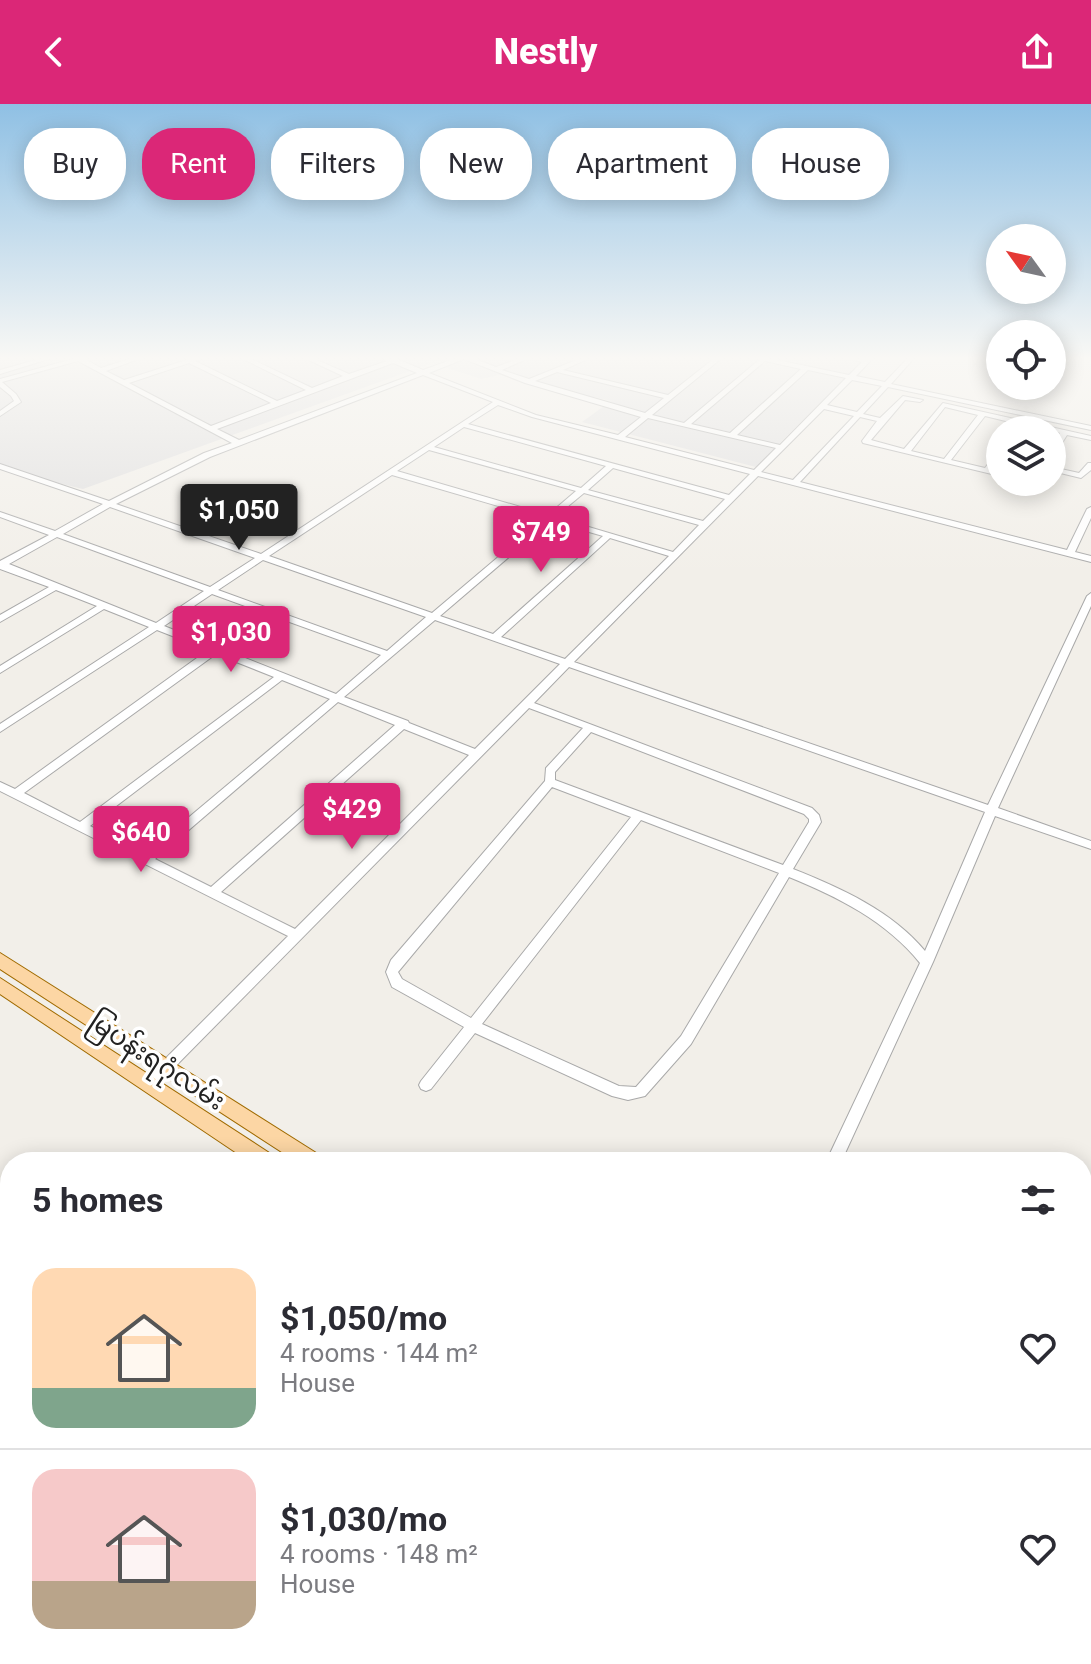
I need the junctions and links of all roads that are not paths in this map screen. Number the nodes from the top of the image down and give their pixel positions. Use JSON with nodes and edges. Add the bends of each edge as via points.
{"nodes":[{"id":1,"x":215,"y":430,"type":"edge"},
{"id":2,"x":276,"y":430,"type":"edge"},
{"id":3,"x":456,"y":430,"type":"edge"},
{"id":4,"x":480,"y":430,"type":"edge"},
{"id":5,"x":590,"y":430,"type":"edge"},
{"id":6,"x":628,"y":430,"type":"edge"},
{"id":7,"x":709,"y":430,"type":"edge"},
{"id":8,"x":739,"y":430,"type":"edge"},
{"id":9,"x":798,"y":430,"type":"edge"},
{"id":10,"x":845,"y":430,"type":"edge"},
{"id":11,"x":875,"y":430,"type":"edge"},
{"id":12,"x":923,"y":430,"type":"edge"},
{"id":13,"x":971,"y":430,"type":"edge"},
{"id":14,"x":1066,"y":432,"type":"edge"},
{"id":15,"x":732,"y":436,"type":"junction"},
{"id":16,"x":619,"y":438,"type":"junction"},
{"id":17,"x":1091,"y":438,"type":"edge"},
{"id":18,"x":240,"y":444,"type":"junction"},
{"id":19,"x":781,"y":447,"type":"junction"},
{"id":20,"x":429,"y":448,"type":"junction"},
{"id":21,"x":906,"y":452,"type":"junction"},
{"id":22,"x":946,"y":461,"type":"junction"},
{"id":23,"x":1091,"y":465,"type":"edge"},
{"id":24,"x":0,"y":466,"type":"edge"},
{"id":25,"x":611,"y":466,"type":"junction"},
{"id":26,"x":986,"y":471,"type":"edge"},
{"id":27,"x":392,"y":472,"type":"junction"},
{"id":28,"x":755,"y":472,"type":"junction"},
{"id":29,"x":1066,"y":472,"type":"edge"},
{"id":30,"x":796,"y":482,"type":"junction"},
{"id":31,"x":584,"y":490,"type":"junction"},
{"id":32,"x":730,"y":498,"type":"junction"},
{"id":33,"x":109,"y":504,"type":"junction"},
{"id":34,"x":1091,"y":509,"type":"edge"},
{"id":35,"x":0,"y":514,"type":"edge"},
{"id":36,"x":552,"y":518,"type":"junction"},
{"id":37,"x":704,"y":524,"type":"junction"},
{"id":38,"x":57,"y":534,"type":"junction"},
{"id":39,"x":609,"y":535,"type":"junction"},
{"id":40,"x":1070,"y":553,"type":"junction"},
{"id":41,"x":672,"y":554,"type":"junction"},
{"id":42,"x":261,"y":556,"type":"junction"},
{"id":43,"x":1091,"y":559,"type":"edge"},
{"id":44,"x":1,"y":565,"type":"edge"},
{"id":45,"x":56,"y":586,"type":"junction"},
{"id":46,"x":211,"y":590,"type":"junction"},
{"id":47,"x":1091,"y":596,"type":"edge"},
{"id":48,"x":104,"y":605,"type":"junction"},
{"id":49,"x":432,"y":616,"type":"junction"},
{"id":50,"x":0,"y":619,"type":"edge"},
{"id":51,"x":155,"y":626,"type":"junction"},
{"id":52,"x":494,"y":638,"type":"junction"},
{"id":53,"x":215,"y":650,"type":"junction"},
{"id":54,"x":387,"y":654,"type":"junction"},
{"id":55,"x":566,"y":663,"type":"junction"},
{"id":56,"x":0,"y":670,"type":"edge"},
{"id":57,"x":281,"y":676,"type":"junction"},
{"id":58,"x":337,"y":698,"type":"junction"},
{"id":59,"x":526,"y":703,"type":"junction"},
{"id":60,"x":404,"y":723,"type":"junction"},
{"id":61,"x":589,"y":728,"type":"junction"},
{"id":62,"x":0,"y":729,"type":"edge"},
{"id":63,"x":475,"y":753,"type":"junction"},
{"id":64,"x":550,"y":782,"type":"junction"},
{"id":65,"x":0,"y":786,"type":"edge"},
{"id":66,"x":15,"y":794,"type":"junction"},
{"id":67,"x":991,"y":811,"type":"junction"},
{"id":68,"x":639,"y":815,"type":"junction"},
{"id":69,"x":81,"y":827,"type":"junction"},
{"id":70,"x":1091,"y":845,"type":"edge"},
{"id":71,"x":148,"y":858,"type":"junction"},
{"id":72,"x":787,"y":872,"type":"junction"},
{"id":73,"x":212,"y":893,"type":"junction"},
{"id":74,"x":295,"y":934,"type":"junction"},
{"id":75,"x":0,"y":960,"type":"edge"},
{"id":76,"x":927,"y":962,"type":"junction"},
{"id":77,"x":0,"y":985,"type":"edge"},
{"id":78,"x":474,"y":1026,"type":"junction"},
{"id":79,"x":166,"y":1067,"type":"junction"},
{"id":80,"x":148,"y":1085,"type":"junction"},
{"id":81,"x":426,"y":1085,"type":"dead end"},
{"id":82,"x":252,"y":1152,"type":"edge"},
{"id":83,"x":298,"y":1152,"type":"edge"},
{"id":84,"x":838,"y":1152,"type":"edge"}],
"edges":[{"from":1,"to":18,"type":"street"},
{"from":2,"to":18,"type":"street"},
{"from":3,"to":20,"type":"street"},
{"from":4,"to":25,"type":"street"},
{"from":5,"to":16,"type":"street"},
{"from":6,"to":16,"type":"street"},
{"from":7,"to":15,"type":"street"},
{"from":8,"to":15,"type":"street"},
{"from":9,"to":19,"type":"street"},
{"from":10,"to":30,"type":"street"},
{"from":11,"to":21,"type":"street","via":[[866,441]]},
{"from":12,"to":21,"type":"street"},
{"from":13,"to":22,"type":"street"},
{"from":14,"to":17,"type":"street"},
{"from":15,"to":19,"type":"street"},
{"from":16,"to":28,"type":"street"},
{"from":18,"to":33,"type":"street"},
{"from":19,"to":28,"type":"street"},
{"from":20,"to":27,"type":"street"},
{"from":20,"to":31,"type":"street"},
{"from":21,"to":22,"type":"street"},
{"from":22,"to":26,"type":"street"},
{"from":23,"to":29,"type":"street","via":[[1081,476]]},
{"from":24,"to":33,"type":"street"},
{"from":25,"to":31,"type":"street"},
{"from":25,"to":32,"type":"street"},
{"from":27,"to":36,"type":"street"},
{"from":27,"to":42,"type":"street"},
{"from":28,"to":30,"type":"street"},
{"from":28,"to":32,"type":"street"},
{"from":30,"to":40,"type":"street"},
{"from":31,"to":36,"type":"street"},
{"from":31,"to":37,"type":"street"},
{"from":32,"to":37,"type":"street"},
{"from":33,"to":38,"type":"street"},
{"from":33,"to":42,"type":"street"},
{"from":34,"to":40,"type":"street"},
{"from":35,"to":38,"type":"street"},
{"from":36,"to":39,"type":"street"},
{"from":36,"to":49,"type":"street"},
{"from":37,"to":41,"type":"street"},
{"from":38,"to":44,"type":"street"},
{"from":38,"to":46,"type":"street"},
{"from":39,"to":41,"type":"street"},
{"from":39,"to":52,"type":"street"},
{"from":40,"to":43,"type":"street"},
{"from":41,"to":55,"type":"street"},
{"from":42,"to":46,"type":"street"},
{"from":42,"to":49,"type":"street"},
{"from":44,"to":45,"type":"street"},
{"from":45,"to":48,"type":"street"},
{"from":45,"to":50,"type":"street"},
{"from":46,"to":51,"type":"street"},
{"from":46,"to":54,"type":"street"},
{"from":47,"to":67,"type":"street"},
{"from":48,"to":51,"type":"street"},
{"from":48,"to":56,"type":"street"},
{"from":49,"to":52,"type":"street"},
{"from":49,"to":54,"type":"street"},
{"from":51,"to":53,"type":"street"},
{"from":51,"to":62,"type":"street"},
{"from":52,"to":55,"type":"street"},
{"from":53,"to":57,"type":"street"},
{"from":53,"to":66,"type":"street"},
{"from":54,"to":58,"type":"street"},
{"from":55,"to":59,"type":"street"},
{"from":55,"to":67,"type":"street"},
{"from":57,"to":58,"type":"street"},
{"from":57,"to":69,"type":"street"},
{"from":58,"to":60,"type":"street"},
{"from":58,"to":71,"type":"street"},
{"from":59,"to":61,"type":"street"},
{"from":59,"to":63,"type":"street"},
{"from":60,"to":63,"type":"street"},
{"from":60,"to":73,"type":"street"},
{"from":61,"to":64,"type":"street","via":[[550,771]]},
{"from":61,"to":72,"type":"street","via":[[813,815],[815,822]]},
{"from":63,"to":74,"type":"street"},
{"from":64,"to":68,"type":"street"},
{"from":64,"to":78,"type":"street","via":[[392,972],[397,983]]},
{"from":65,"to":66,"type":"street"},
{"from":66,"to":69,"type":"street"},
{"from":67,"to":70,"type":"street"},
{"from":67,"to":76,"type":"street"},
{"from":68,"to":72,"type":"street"},
{"from":68,"to":78,"type":"street"},
{"from":69,"to":71,"type":"street"},
{"from":71,"to":73,"type":"street"},
{"from":72,"to":76,"type":"street","via":[[871,912],[915,944]]},
{"from":72,"to":78,"type":"street","via":[[686,1040],[640,1092],[617,1092]]},
{"from":73,"to":74,"type":"street"},
{"from":74,"to":79,"type":"street"},
{"from":75,"to":79,"type":"main road","name":"မြပန်းရဂုံလမ်း"},
{"from":76,"to":84,"type":"street"},
{"from":77,"to":80,"type":"main road","name":"မြပန်းရဂုံလမ်း"},
{"from":78,"to":81,"type":"street"},
{"from":79,"to":80,"type":"street"},
{"from":79,"to":83,"type":"main road","name":"မြပန်းရဂုံလမ်း"},
{"from":80,"to":82,"type":"main road","name":"မြပန်းရဂုံလမ်း"}]}
